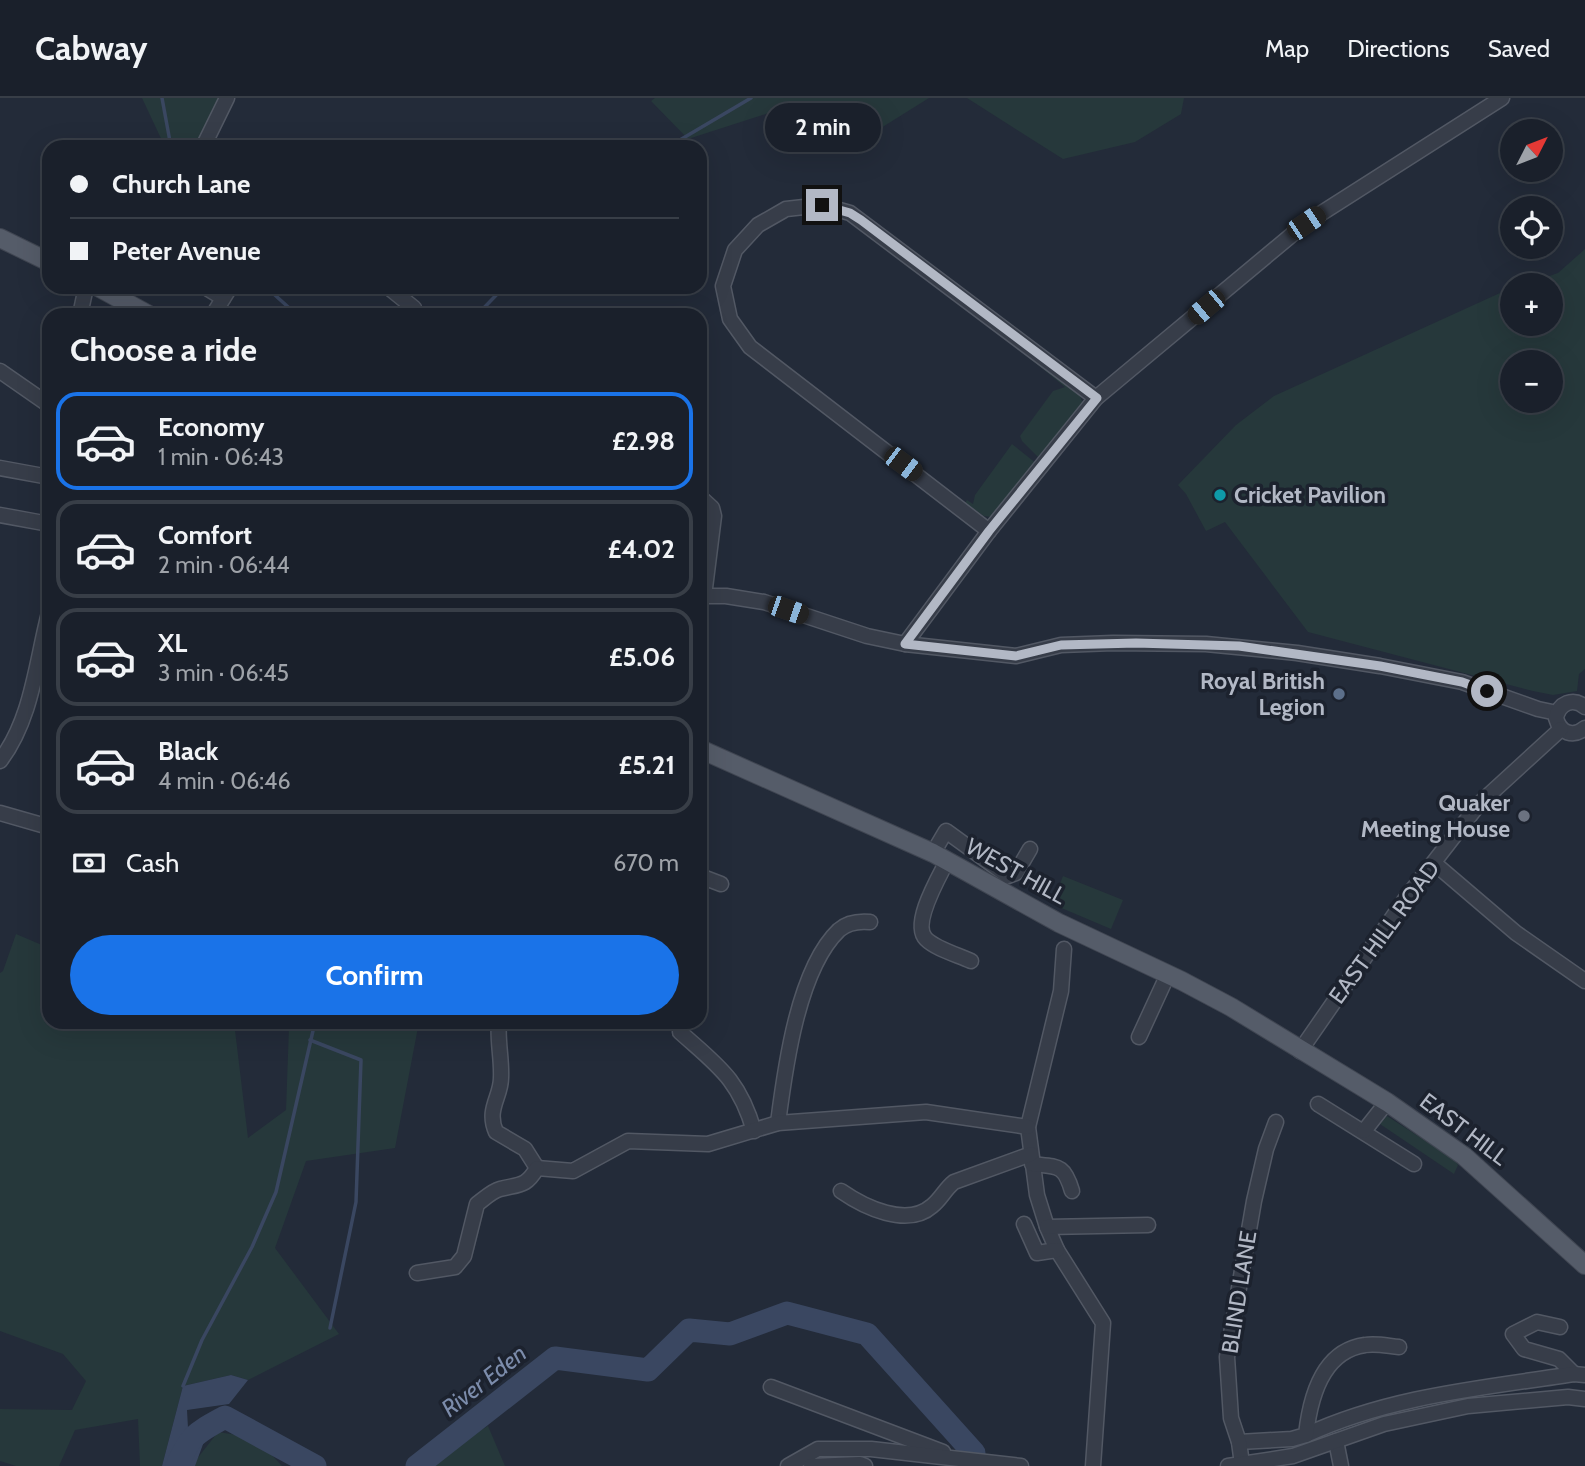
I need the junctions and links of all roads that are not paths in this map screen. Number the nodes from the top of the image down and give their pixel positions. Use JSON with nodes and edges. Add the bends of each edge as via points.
{"nodes":[{"id":1,"x":227,"y":98,"type":"edge"},
{"id":2,"x":1502,"y":98,"type":"edge"},
{"id":3,"x":206,"y":140,"type":"edge"},
{"id":4,"x":0,"y":238,"type":"edge"},
{"id":5,"x":42,"y":259,"type":"edge"},
{"id":6,"x":111,"y":294,"type":"edge"},
{"id":7,"x":216,"y":294,"type":"edge"},
{"id":8,"x":399,"y":294,"type":"edge"},
{"id":9,"x":223,"y":299,"type":"dead end"},
{"id":10,"x":136,"y":308,"type":"edge"},
{"id":11,"x":414,"y":308,"type":"dead end"},
{"id":12,"x":0,"y":371,"type":"edge"},
{"id":13,"x":1097,"y":398,"type":"junction"},
{"id":14,"x":42,"y":400,"type":"edge"},
{"id":15,"x":0,"y":468,"type":"edge"},
{"id":16,"x":42,"y":476,"type":"edge"},
{"id":17,"x":707,"y":503,"type":"edge"},
{"id":18,"x":0,"y":515,"type":"edge"},
{"id":19,"x":42,"y":523,"type":"edge"},
{"id":20,"x":989,"y":531,"type":"junction"},
{"id":21,"x":707,"y":563,"type":"edge"},
{"id":22,"x":707,"y":596,"type":"edge"},
{"id":23,"x":42,"y":642,"type":"edge"},
{"id":24,"x":905,"y":644,"type":"junction"},
{"id":25,"x":1585,"y":707,"type":"edge"},
{"id":26,"x":1557,"y":713,"type":"junction"},
{"id":27,"x":1585,"y":728,"type":"edge"},
{"id":28,"x":1561,"y":729,"type":"junction"},
{"id":29,"x":707,"y":753,"type":"edge"},
{"id":30,"x":0,"y":761,"type":"edge"},
{"id":31,"x":0,"y":813,"type":"edge"},
{"id":32,"x":42,"y":825,"type":"edge"},
{"id":33,"x":1030,"y":849,"type":"dead end"},
{"id":34,"x":940,"y":857,"type":"junction"},
{"id":35,"x":1434,"y":863,"type":"junction"},
{"id":36,"x":707,"y":879,"type":"edge"},
{"id":37,"x":721,"y":884,"type":"dead end"},
{"id":38,"x":870,"y":922,"type":"dead end"},
{"id":39,"x":1064,"y":949,"type":"dead end"},
{"id":40,"x":971,"y":961,"type":"dead end"},
{"id":41,"x":1168,"y":974,"type":"junction"},
{"id":42,"x":1585,"y":981,"type":"edge"},
{"id":43,"x":499,"y":1029,"type":"edge"},
{"id":44,"x":677,"y":1031,"type":"edge"},
{"id":45,"x":1139,"y":1037,"type":"dead end"},
{"id":46,"x":1300,"y":1051,"type":"junction"},
{"id":47,"x":1387,"y":1102,"type":"junction"},
{"id":48,"x":1318,"y":1104,"type":"dead end"},
{"id":49,"x":1276,"y":1122,"type":"dead end"},
{"id":50,"x":778,"y":1123,"type":"junction"},
{"id":51,"x":1028,"y":1127,"type":"junction"},
{"id":52,"x":754,"y":1130,"type":"junction"},
{"id":53,"x":1364,"y":1131,"type":"junction"},
{"id":54,"x":1031,"y":1159,"type":"junction"},
{"id":55,"x":1415,"y":1164,"type":"dead end"},
{"id":56,"x":537,"y":1168,"type":"junction"},
{"id":57,"x":841,"y":1191,"type":"dead end"},
{"id":58,"x":1072,"y":1191,"type":"dead end"},
{"id":59,"x":1024,"y":1224,"type":"dead end"},
{"id":60,"x":1148,"y":1225,"type":"dead end"},
{"id":61,"x":1048,"y":1227,"type":"junction"},
{"id":62,"x":1057,"y":1250,"type":"junction"},
{"id":63,"x":1585,"y":1265,"type":"edge"},
{"id":64,"x":417,"y":1273,"type":"dead end"},
{"id":65,"x":1560,"y":1327,"type":"dead end"},
{"id":66,"x":1399,"y":1347,"type":"dead end"},
{"id":67,"x":1579,"y":1374,"type":"edge"},
{"id":68,"x":771,"y":1387,"type":"dead end"},
{"id":69,"x":1585,"y":1399,"type":"edge"},
{"id":70,"x":1306,"y":1435,"type":"junction"},
{"id":71,"x":1336,"y":1441,"type":"junction"},
{"id":72,"x":1239,"y":1442,"type":"junction"},
{"id":73,"x":968,"y":1461,"type":"junction"},
{"id":74,"x":1235,"y":1465,"type":"edge"},
{"id":75,"x":788,"y":1466,"type":"edge"},
{"id":76,"x":811,"y":1466,"type":"edge"},
{"id":77,"x":865,"y":1466,"type":"edge"},
{"id":78,"x":1021,"y":1466,"type":"edge"},
{"id":79,"x":1093,"y":1466,"type":"edge"},
{"id":80,"x":1341,"y":1466,"type":"edge"}],
"edges":[{"from":1,"to":3,"type":"street"},
{"from":2,"to":13,"type":"street","via":[[1306,223]]},
{"from":4,"to":5,"type":"main road"},
{"from":6,"to":10,"type":"main road"},
{"from":7,"to":9,"type":"street"},
{"from":8,"to":11,"type":"street"},
{"from":12,"to":14,"type":"street"},
{"from":13,"to":20,"type":"street"},
{"from":13,"to":20,"type":"street","via":[[850,213],[822,205],[786,209],[758,225],[736,250],[723,286],[730,318],[750,347]]},
{"from":15,"to":16,"type":"street"},
{"from":17,"to":21,"type":"street","via":[[714,516]]},
{"from":18,"to":19,"type":"street"},
{"from":20,"to":24,"type":"street"},
{"from":22,"to":24,"type":"street","via":[[764,602]]},
{"from":23,"to":30,"type":"street","via":[[23,719]]},
{"from":24,"to":26,"type":"street","via":[[1016,656],[1074,644],[1254,648],[1462,682]]},
{"from":25,"to":26,"type":"street","via":[[1569,702]]},
{"from":26,"to":28,"type":"street"},
{"from":27,"to":28,"type":"street","via":[[1574,734]]},
{"from":28,"to":35,"type":"street","name":"EAST HILL ROAD","via":[[1479,804]]},
{"from":29,"to":34,"type":"main road","name":"WEST HILL"},
{"from":31,"to":32,"type":"street"},
{"from":33,"to":34,"type":"street","via":[[1016,873],[1008,876],[946,831]]},
{"from":34,"to":40,"type":"street","via":[[915,934]]},
{"from":34,"to":41,"type":"main road","name":"WEST HILL","via":[[1059,923]]},
{"from":35,"to":42,"type":"street","via":[[1516,933]]},
{"from":35,"to":46,"type":"street","name":"EAST HILL ROAD"},
{"from":36,"to":37,"type":"street"},
{"from":38,"to":50,"type":"street","via":[[855,922],[839,930],[809,978]]},
{"from":39,"to":51,"type":"street","via":[[1061,991]]},
{"from":41,"to":45,"type":"street"},
{"from":41,"to":46,"type":"main road","name":"WEST HILL"},
{"from":43,"to":56,"type":"street","via":[[502,1081],[493,1104],[494,1128],[526,1149]]},
{"from":44,"to":52,"type":"street","via":[[730,1077]]},
{"from":46,"to":47,"type":"main road","name":"EAST HILL"},
{"from":47,"to":53,"type":"street"},
{"from":47,"to":63,"type":"main road","name":"EAST HILL","via":[[1464,1156]]},
{"from":48,"to":53,"type":"street"},
{"from":49,"to":72,"type":"street","name":"BLIND LANE","via":[[1254,1201],[1227,1357],[1231,1418]]},
{"from":50,"to":51,"type":"street","via":[[926,1112]]},
{"from":50,"to":52,"type":"street"},
{"from":51,"to":54,"type":"street"},
{"from":52,"to":56,"type":"street","via":[[708,1144],[628,1141],[573,1171]]},
{"from":53,"to":55,"type":"street"},
{"from":54,"to":57,"type":"street","via":[[954,1182],[924,1212],[877,1212]]},
{"from":54,"to":58,"type":"street","via":[[1060,1168]]},
{"from":54,"to":61,"type":"street"},
{"from":56,"to":64,"type":"street","via":[[530,1181],[498,1189],[477,1204],[464,1256],[455,1268]]},
{"from":59,"to":62,"type":"street","via":[[1037,1253]]},
{"from":60,"to":61,"type":"street"},
{"from":61,"to":62,"type":"street"},
{"from":62,"to":79,"type":"street","via":[[1103,1323]]},
{"from":65,"to":67,"type":"street","via":[[1537,1322],[1513,1334],[1524,1349],[1559,1359]]},
{"from":66,"to":70,"type":"street","via":[[1368,1344],[1336,1357],[1321,1378],[1308,1412]]},
{"from":67,"to":70,"type":"street","via":[[1427,1396]]},
{"from":68,"to":73,"type":"street"},
{"from":69,"to":71,"type":"street","via":[[1468,1406],[1384,1424]]},
{"from":70,"to":72,"type":"street"},
{"from":71,"to":74,"type":"street","via":[[1293,1456]]},
{"from":71,"to":80,"type":"street"},
{"from":72,"to":74,"type":"street","name":"BLIND LANE"},
{"from":73,"to":75,"type":"street","via":[[872,1449],[818,1449]]},
{"from":73,"to":78,"type":"street"},
{"from":76,"to":77,"type":"street"}]}
